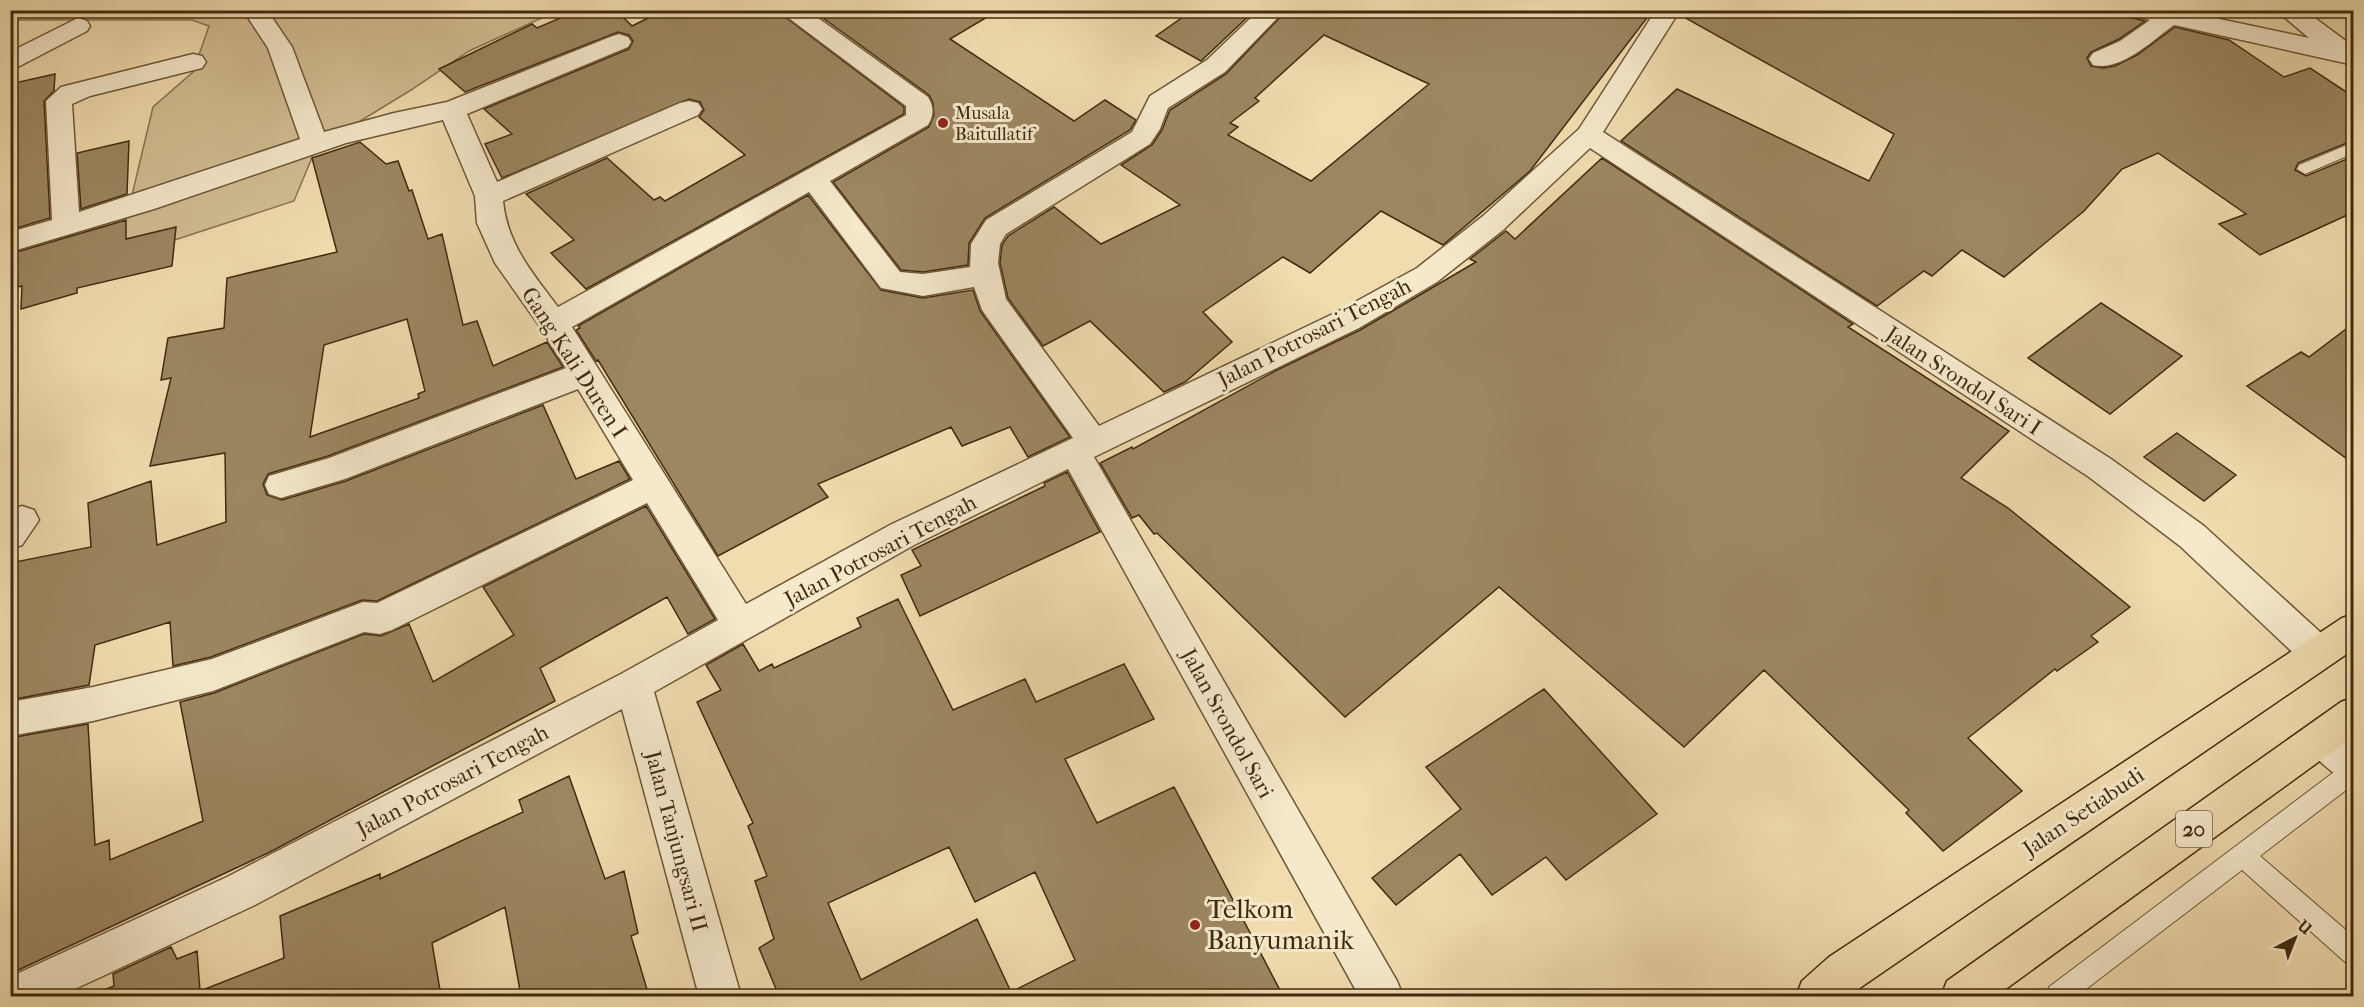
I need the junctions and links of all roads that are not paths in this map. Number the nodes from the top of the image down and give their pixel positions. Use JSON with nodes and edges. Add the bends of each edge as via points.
{"nodes":[{"id":1,"x":255,"y":10,"type":"edge"},
{"id":2,"x":790,"y":10,"type":"edge"},
{"id":3,"x":1273,"y":10,"type":"edge"},
{"id":4,"x":1668,"y":10,"type":"edge"},
{"id":5,"x":2139,"y":10,"type":"edge"},
{"id":6,"x":2288,"y":10,"type":"edge"},
{"id":7,"x":2169,"y":17,"type":"junction"},
{"id":8,"x":78,"y":26,"type":"dead end"},
{"id":9,"x":619,"y":42,"type":"dead end"},
{"id":10,"x":2350,"y":55,"type":"edge"},
{"id":11,"x":2102,"y":59,"type":"dead end"},
{"id":12,"x":192,"y":62,"type":"dead end"},
{"id":13,"x":10,"y":63,"type":"edge"},
{"id":14,"x":689,"y":109,"type":"dead end"},
{"id":15,"x":439,"y":112,"type":"junction"},
{"id":16,"x":1588,"y":135,"type":"junction"},
{"id":17,"x":315,"y":144,"type":"junction"},
{"id":18,"x":2354,"y":147,"type":"edge"},
{"id":19,"x":2305,"y":169,"type":"dead end"},
{"id":20,"x":813,"y":178,"type":"junction"},
{"id":21,"x":489,"y":196,"type":"junction"},
{"id":22,"x":66,"y":226,"type":"junction"},
{"id":23,"x":10,"y":242,"type":"edge"},
{"id":24,"x":985,"y":274,"type":"junction"},
{"id":25,"x":554,"y":323,"type":"junction"},
{"id":26,"x":584,"y":374,"type":"junction"},
{"id":27,"x":1083,"y":445,"type":"junction"},
{"id":28,"x":281,"y":485,"type":"dead end"},
{"id":29,"x":653,"y":485,"type":"junction"},
{"id":30,"x":740,"y":626,"type":"junction"},
{"id":31,"x":2354,"y":629,"type":"edge"},
{"id":32,"x":2318,"y":653,"type":"junction"},
{"id":33,"x":634,"y":685,"type":"junction"},
{"id":34,"x":2354,"y":714,"type":"edge"},
{"id":35,"x":10,"y":719,"type":"edge"},
{"id":36,"x":2322,"y":737,"type":"junction"},
{"id":37,"x":2354,"y":768,"type":"edge"},
{"id":38,"x":2241,"y":855,"type":"junction"},
{"id":39,"x":2354,"y":953,"type":"edge"},
{"id":40,"x":15,"y":996,"type":"edge"},
{"id":41,"x":720,"y":996,"type":"edge"},
{"id":42,"x":1382,"y":996,"type":"edge"},
{"id":43,"x":1817,"y":996,"type":"edge"},
{"id":44,"x":1962,"y":996,"type":"edge"},
{"id":45,"x":2058,"y":996,"type":"edge"}],
"edges":[{"from":1,"to":17,"type":"street","via":[[280,47]]},
{"from":2,"to":20,"type":"street","via":[[919,103],[920,119]]},
{"from":3,"to":24,"type":"street","name":"Jalan Srondol Sari","via":[[1216,66],[1159,102],[1150,127],[1141,138],[996,227],[983,246]]},
{"from":4,"to":16,"type":"street","name":"Jalan Potrosari Tengah"},
{"from":5,"to":7,"type":"street"},
{"from":6,"to":10,"type":"street"},
{"from":7,"to":10,"type":"street"},
{"from":7,"to":11,"type":"street","via":[[2129,46]]},
{"from":8,"to":13,"type":"street"},
{"from":9,"to":15,"type":"street"},
{"from":12,"to":22,"type":"street","via":[[76,91],[59,101]]},
{"from":14,"to":21,"type":"street"},
{"from":15,"to":17,"type":"street"},
{"from":15,"to":21,"type":"street","name":"Gang Kali Duren I"},
{"from":16,"to":27,"type":"street","name":"Jalan Potrosari Tengah","via":[[1493,223],[1426,275],[1348,320]]},
{"from":16,"to":32,"type":"street","name":"Jalan Srondol Sari I","via":[[2100,468],[2192,536]]},
{"from":17,"to":22,"type":"street"},
{"from":18,"to":19,"type":"lane"},
{"from":20,"to":24,"type":"street","via":[[891,281],[922,285]]},
{"from":20,"to":25,"type":"street"},
{"from":21,"to":25,"type":"street","name":"Gang Kali Duren I","via":[[491,223],[509,262]]},
{"from":22,"to":23,"type":"street"},
{"from":24,"to":27,"type":"street","name":"Jalan Srondol Sari","via":[[992,302]]},
{"from":25,"to":26,"type":"street","name":"Gang Kali Duren I"},
{"from":26,"to":28,"type":"street","via":[[334,470]]},
{"from":26,"to":29,"type":"street","name":"Gang Kali Duren I"},
{"from":27,"to":30,"type":"street","name":"Jalan Potrosari Tengah","via":[[902,535]]},
{"from":27,"to":42,"type":"street","name":"Jalan Srondol Sari"},
{"from":29,"to":30,"type":"street","name":"Gang Kali Duren I"},
{"from":29,"to":35,"type":"street","via":[[380,619],[363,617],[213,675],[103,702]]},
{"from":30,"to":33,"type":"street","name":"Jalan Potrosari Tengah"},
{"from":31,"to":32,"type":"highway","name":"Jalan Setiabudi"},
{"from":32,"to":43,"type":"highway","name":"Jalan Setiabudi","via":[[1844,972]]},
{"from":33,"to":40,"type":"street","name":"Jalan Potrosari Tengah","via":[[241,891]]},
{"from":33,"to":41,"type":"street","name":"Jalan Tanjungsari II"},
{"from":34,"to":36,"type":"highway","number":"20"},
{"from":36,"to":37,"type":"street"},
{"from":36,"to":44,"type":"highway","number":"20"},
{"from":37,"to":38,"type":"lane"},
{"from":38,"to":39,"type":"lane"},
{"from":38,"to":45,"type":"lane"}]}
